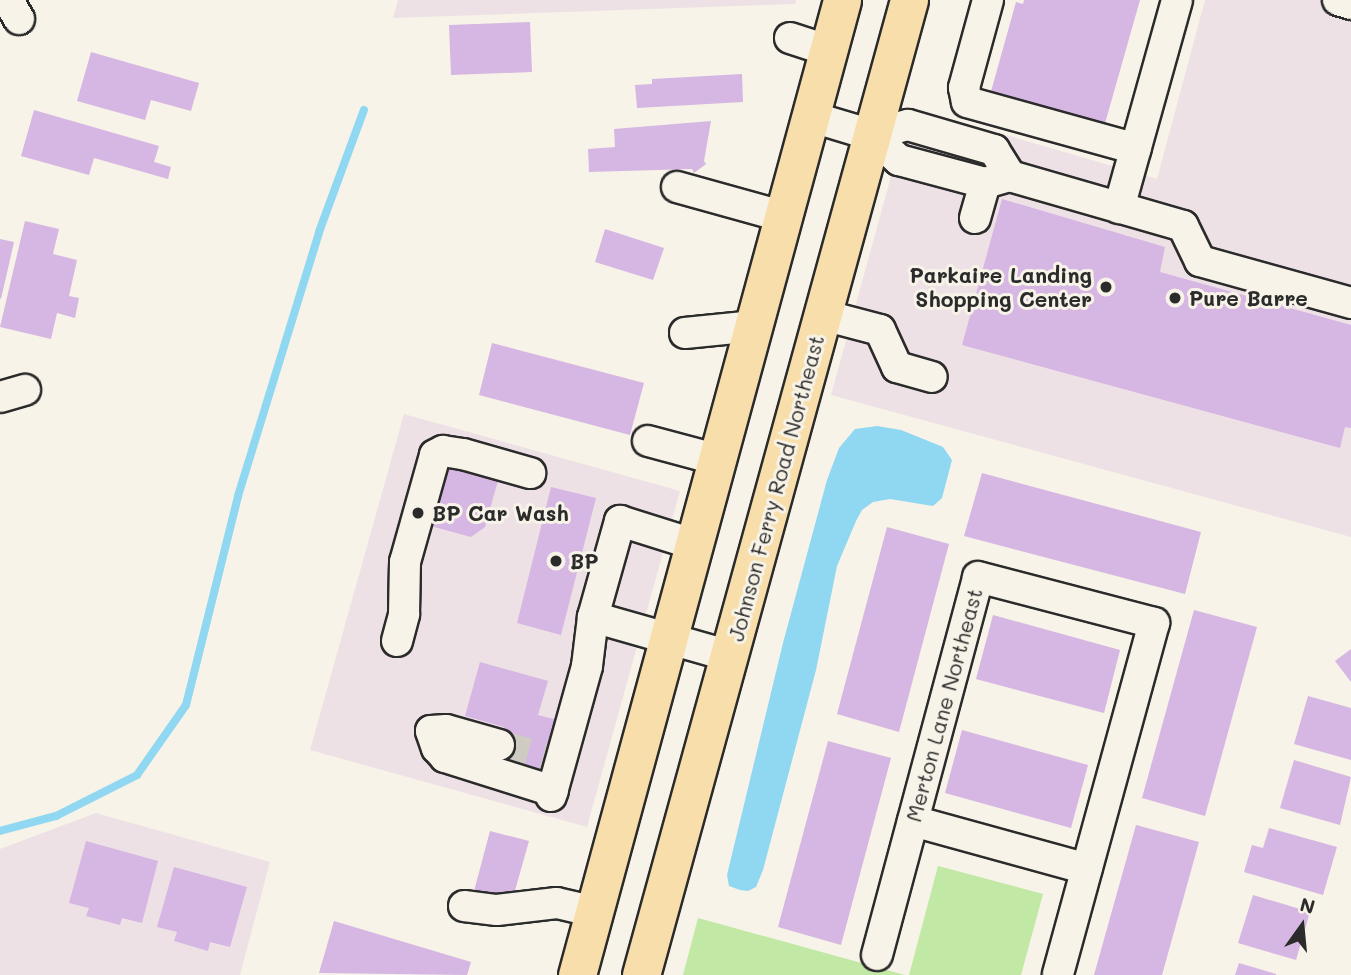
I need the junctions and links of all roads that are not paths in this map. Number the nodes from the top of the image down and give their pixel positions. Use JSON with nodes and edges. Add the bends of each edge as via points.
{"nodes":[{"id":1,"x":842,"y":0,"type":"edge"},
{"id":2,"x":909,"y":0,"type":"edge"},
{"id":3,"x":988,"y":0,"type":"edge"},
{"id":4,"x":1177,"y":0,"type":"edge"},
{"id":5,"x":1338,"y":0,"type":"edge"},
{"id":6,"x":1351,"y":4,"type":"edge"},
{"id":7,"x":790,"y":38,"type":"dead end"},
{"id":8,"x":830,"y":51,"type":"junction"},
{"id":9,"x":812,"y":117,"type":"junction"},
{"id":10,"x":872,"y":135,"type":"junction"},
{"id":11,"x":1136,"y":149,"type":"junction"},
{"id":12,"x":998,"y":180,"type":"junction"},
{"id":13,"x":677,"y":187,"type":"dead end"},
{"id":14,"x":1119,"y":208,"type":"junction"},
{"id":15,"x":785,"y":217,"type":"junction"},
{"id":16,"x":975,"y":218,"type":"dead end"},
{"id":17,"x":1351,"y":303,"type":"edge"},
{"id":18,"x":823,"y":315,"type":"junction"},
{"id":19,"x":755,"y":326,"type":"junction"},
{"id":20,"x":685,"y":333,"type":"dead end"},
{"id":21,"x":932,"y":377,"type":"dead end"},
{"id":22,"x":648,"y":441,"type":"dead end"},
{"id":23,"x":719,"y":460,"type":"junction"},
{"id":24,"x":530,"y":473,"type":"dead end"},
{"id":25,"x":696,"y":545,"type":"junction"},
{"id":26,"x":593,"y":617,"type":"junction"},
{"id":27,"x":670,"y":639,"type":"junction"},
{"id":28,"x":397,"y":642,"type":"dead end"},
{"id":29,"x":730,"y":656,"type":"junction"},
{"id":30,"x":499,"y":745,"type":"tunnel mouth"},
{"id":31,"x":913,"y":821,"type":"junction"},
{"id":32,"x":1087,"y":870,"type":"junction"},
{"id":33,"x":464,"y":906,"type":"dead end"},
{"id":34,"x":595,"y":912,"type":"junction"},
{"id":35,"x":877,"y":955,"type":"dead end"},
{"id":36,"x":578,"y":975,"type":"edge"},
{"id":37,"x":641,"y":975,"type":"edge"},
{"id":38,"x":1058,"y":975,"type":"edge"}],
"edges":[{"from":1,"to":8,"type":"main road"},
{"from":2,"to":10,"type":"main road","name":"Johnson Ferry Road Northeast"},
{"from":3,"to":11,"type":"street","via":[[964,89],[967,102]]},
{"from":4,"to":11,"type":"street"},
{"from":5,"to":6,"type":"street"},
{"from":7,"to":8,"type":"street"},
{"from":8,"to":9,"type":"main road"},
{"from":9,"to":10,"type":"street"},
{"from":9,"to":15,"type":"main road"},
{"from":10,"to":12,"type":"street","via":[[898,160]]},
{"from":10,"to":18,"type":"main road","name":"Johnson Ferry Road Northeast"},
{"from":11,"to":14,"type":"street"},
{"from":12,"to":14,"type":"street"},
{"from":12,"to":16,"type":"street"},
{"from":13,"to":15,"type":"street"},
{"from":14,"to":17,"type":"street","via":[[1183,226],[1200,261]]},
{"from":15,"to":19,"type":"main road"},
{"from":18,"to":21,"type":"street","via":[[880,330],[897,367]]},
{"from":18,"to":29,"type":"main road","name":"Johnson Ferry Road Northeast"},
{"from":19,"to":20,"type":"street"},
{"from":19,"to":23,"type":"main road"},
{"from":22,"to":23,"type":"street"},
{"from":23,"to":25,"type":"main road"},
{"from":24,"to":28,"type":"street","via":[[463,454],[443,451],[435,456],[405,562],[404,614]]},
{"from":25,"to":26,"type":"street","via":[[620,521]]},
{"from":25,"to":27,"type":"main road"},
{"from":26,"to":27,"type":"street"},
{"from":26,"to":30,"type":"street","via":[[587,666],[554,760],[552,793],[445,757],[431,731],[446,730]]},
{"from":27,"to":29,"type":"street"},
{"from":27,"to":34,"type":"main road"},
{"from":29,"to":37,"type":"main road","name":"Johnson Ferry Road Northeast"},
{"from":31,"to":32,"type":"street"},
{"from":31,"to":32,"type":"street","name":"Merton Lane Northeast","via":[[978,577],[1154,624]]},
{"from":31,"to":35,"type":"street","name":"Merton Lane Northeast"},
{"from":32,"to":38,"type":"street","name":"Merton Lane Northeast"},
{"from":33,"to":34,"type":"street","via":[[497,910],[557,902]]},
{"from":34,"to":36,"type":"main road"}]}
